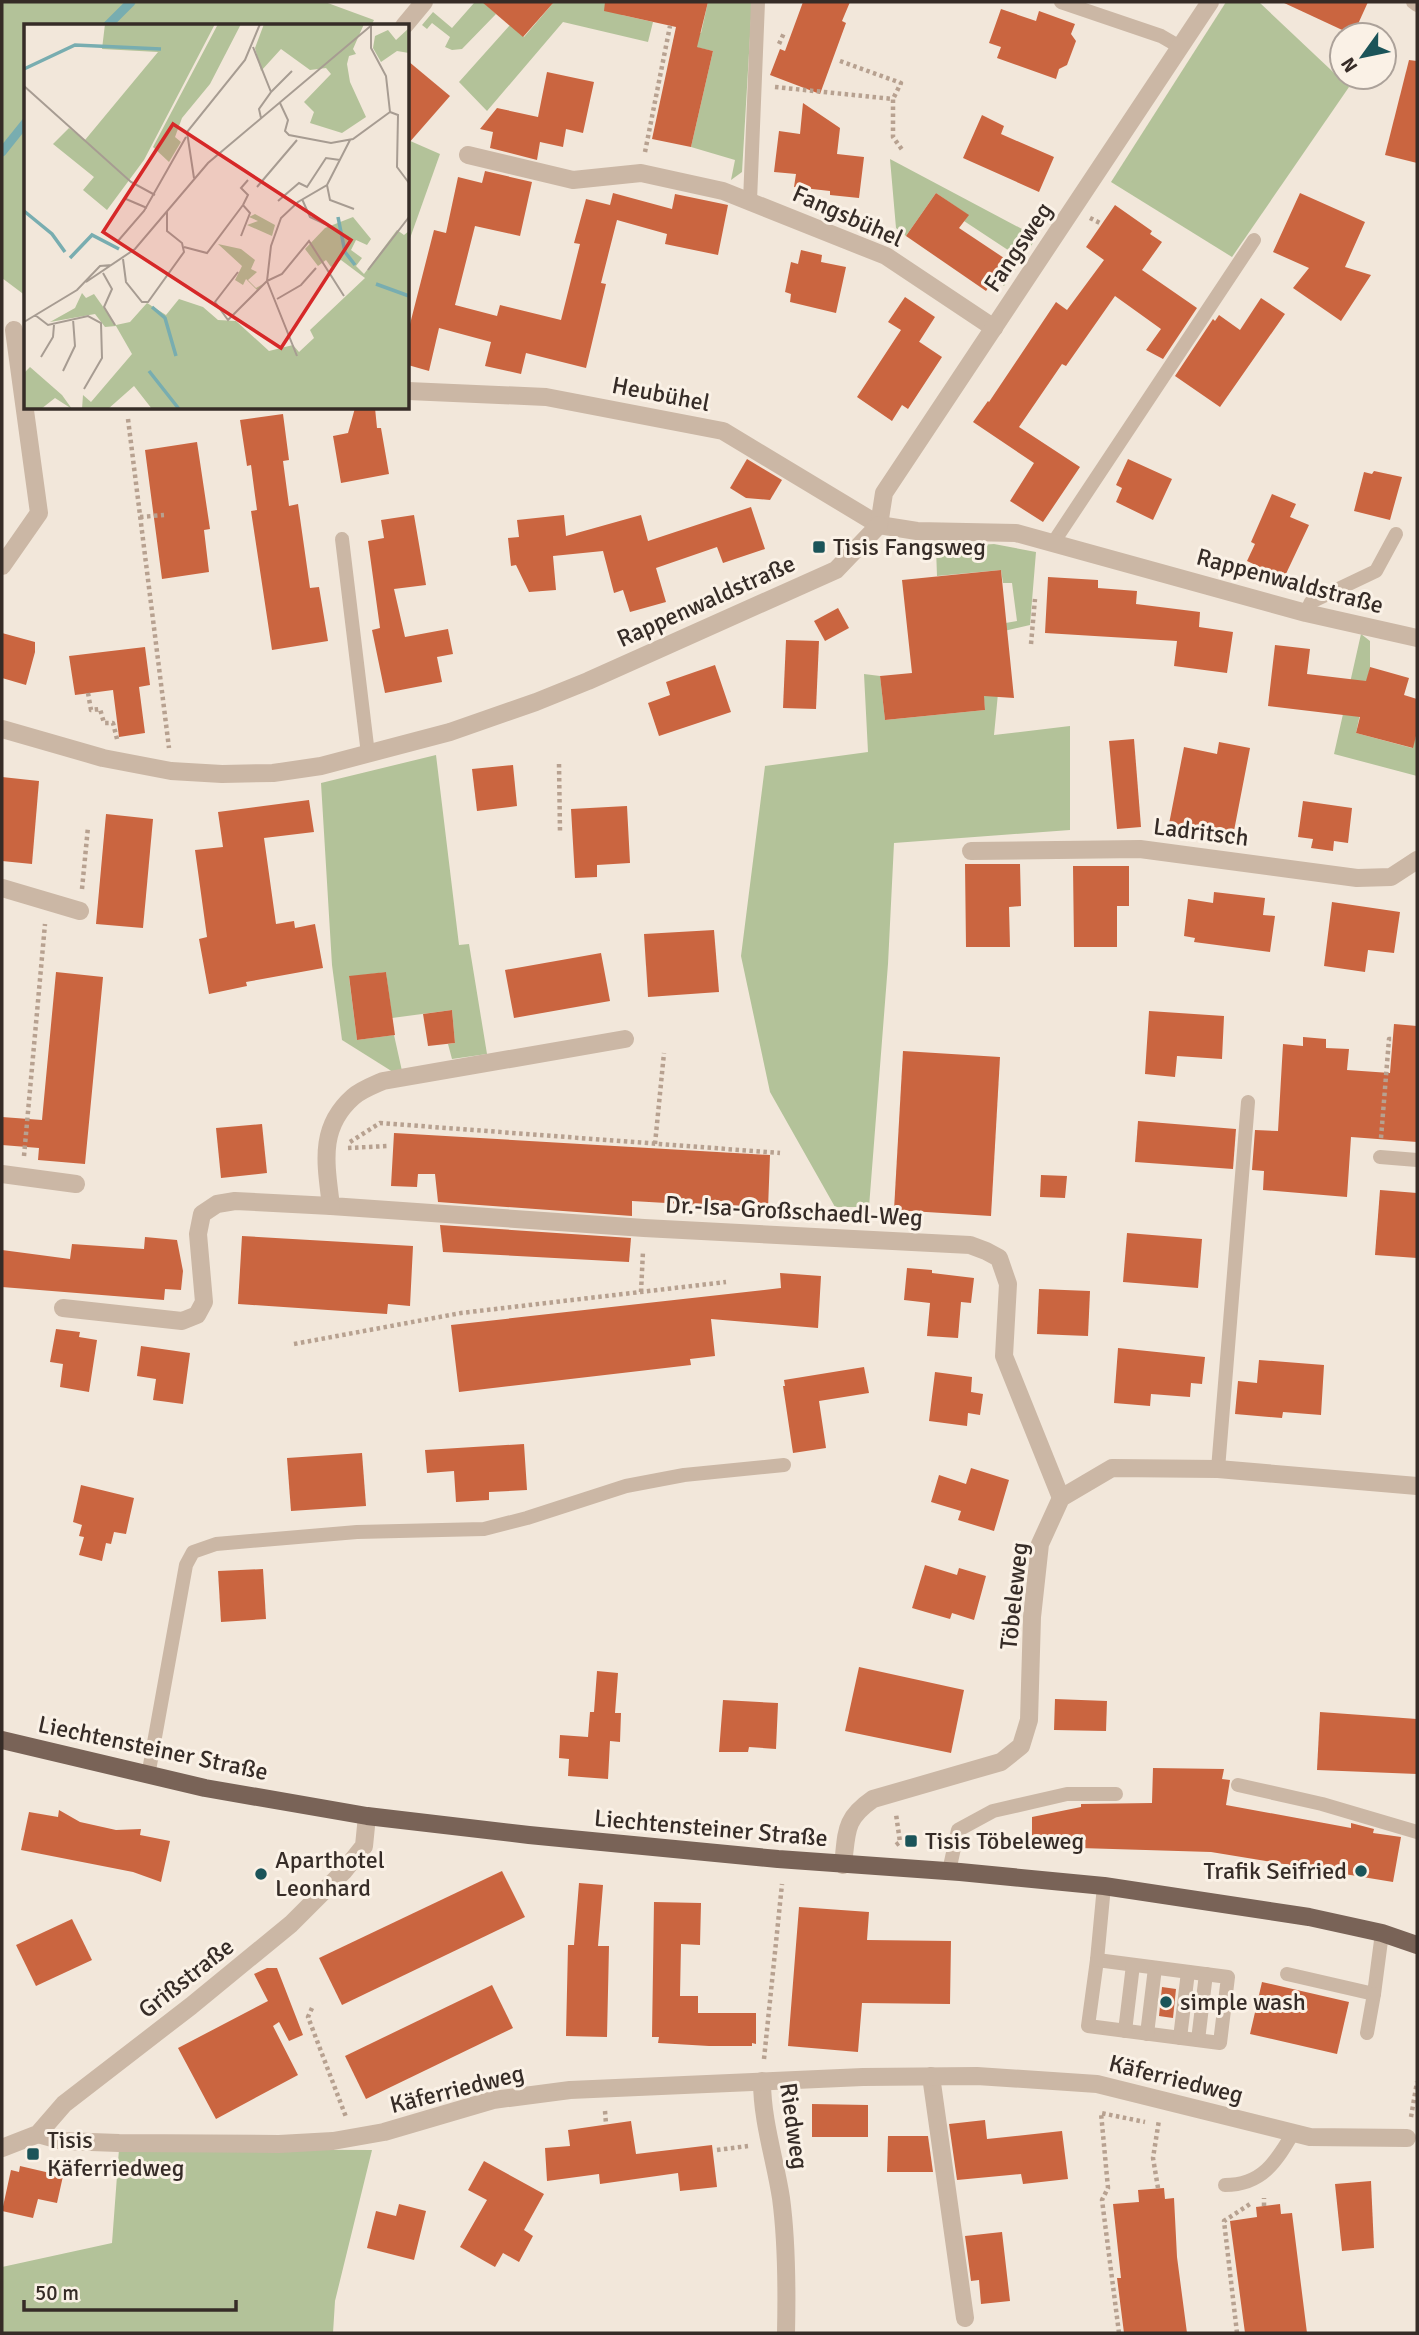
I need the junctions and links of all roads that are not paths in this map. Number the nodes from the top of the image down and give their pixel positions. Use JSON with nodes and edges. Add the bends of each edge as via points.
{"nodes":[{"id":1,"x":424,"y":2,"type":"edge"},
{"id":2,"x":758,"y":2,"type":"edge"},
{"id":3,"x":1061,"y":2,"type":"edge"},
{"id":4,"x":1210,"y":2,"type":"edge"},
{"id":5,"x":1413,"y":2,"type":"edge"},
{"id":6,"x":1417,"y":5,"type":"edge"},
{"id":7,"x":406,"y":24,"type":"edge"},
{"id":8,"x":1180,"y":47,"type":"junction"},
{"id":9,"x":468,"y":155,"type":"dead end"},
{"id":10,"x":750,"y":201,"type":"junction"},
{"id":11,"x":1254,"y":240,"type":"dead end"},
{"id":12,"x":994,"y":328,"type":"junction"},
{"id":13,"x":14,"y":330,"type":"dead end"},
{"id":14,"x":410,"y":391,"type":"edge"},
{"id":15,"x":24,"y":403,"type":"edge"},
{"id":16,"x":25,"y":410,"type":"edge"},
{"id":17,"x":879,"y":525,"type":"junction"},
{"id":18,"x":1396,"y":534,"type":"dead end"},
{"id":19,"x":342,"y":539,"type":"dead end"},
{"id":20,"x":1053,"y":543,"type":"junction"},
{"id":21,"x":2,"y":566,"type":"edge"},
{"id":22,"x":1306,"y":613,"type":"junction"},
{"id":23,"x":1417,"y":638,"type":"edge"},
{"id":24,"x":2,"y":729,"type":"edge"},
{"id":25,"x":368,"y":754,"type":"junction"},
{"id":26,"x":971,"y":851,"type":"dead end"},
{"id":27,"x":1417,"y":860,"type":"edge"},
{"id":28,"x":2,"y":888,"type":"edge"},
{"id":29,"x":80,"y":911,"type":"road end"},
{"id":30,"x":625,"y":1039,"type":"dead end"},
{"id":31,"x":1248,"y":1102,"type":"dead end"},
{"id":32,"x":1380,"y":1157,"type":"road end"},
{"id":33,"x":1417,"y":1160,"type":"edge"},
{"id":34,"x":2,"y":1174,"type":"edge"},
{"id":35,"x":76,"y":1184,"type":"dead end"},
{"id":36,"x":331,"y":1206,"type":"junction"},
{"id":37,"x":62,"y":1308,"type":"dead end"},
{"id":38,"x":784,"y":1465,"type":"dead end"},
{"id":39,"x":1218,"y":1469,"type":"junction"},
{"id":40,"x":1417,"y":1486,"type":"edge"},
{"id":41,"x":1061,"y":1498,"type":"junction"},
{"id":42,"x":2,"y":1740,"type":"edge"},
{"id":43,"x":148,"y":1776,"type":"junction"},
{"id":44,"x":1238,"y":1785,"type":"dead end"},
{"id":45,"x":1116,"y":1794,"type":"dead end"},
{"id":46,"x":367,"y":1816,"type":"junction"},
{"id":47,"x":1417,"y":1832,"type":"edge"},
{"id":48,"x":844,"y":1865,"type":"junction"},
{"id":49,"x":949,"y":1871,"type":"junction"},
{"id":50,"x":1104,"y":1886,"type":"junction"},
{"id":51,"x":1382,"y":1933,"type":"junction"},
{"id":52,"x":1417,"y":1945,"type":"edge"},
{"id":53,"x":1097,"y":1960,"type":"junction"},
{"id":54,"x":1133,"y":1965,"type":"junction"},
{"id":55,"x":1155,"y":1968,"type":"junction"},
{"id":56,"x":1188,"y":1972,"type":"junction"},
{"id":57,"x":1206,"y":1974,"type":"junction"},
{"id":58,"x":1287,"y":1974,"type":"dead end"},
{"id":59,"x":1374,"y":1994,"type":"junction"},
{"id":60,"x":1125,"y":2031,"type":"junction"},
{"id":61,"x":1367,"y":2033,"type":"dead end"},
{"id":62,"x":1147,"y":2034,"type":"junction"},
{"id":63,"x":1180,"y":2038,"type":"junction"},
{"id":64,"x":1198,"y":2040,"type":"junction"},
{"id":65,"x":931,"y":2076,"type":"junction"},
{"id":66,"x":762,"y":2081,"type":"junction"},
{"id":67,"x":1293,"y":2133,"type":"junction"},
{"id":68,"x":38,"y":2134,"type":"junction"},
{"id":69,"x":1412,"y":2137,"type":"edge"},
{"id":70,"x":2,"y":2148,"type":"edge"},
{"id":71,"x":1225,"y":2185,"type":"dead end"},
{"id":72,"x":965,"y":2318,"type":"dead end"},
{"id":73,"x":786,"y":2333,"type":"edge"}],
"edges":[{"from":1,"to":7,"type":"street"},
{"from":2,"to":10,"type":"lane"},
{"from":3,"to":8,"type":"lane","via":[[1161,36]]},
{"from":4,"to":8,"type":"street","name":"Fangsweg"},
{"from":5,"to":6,"type":"lane"},
{"from":8,"to":12,"type":"street","name":"Fangsweg"},
{"from":9,"to":10,"type":"street","name":"Fangsbühel","via":[[573,180],[641,173]]},
{"from":10,"to":12,"type":"street","name":"Fangsbühel","via":[[886,256]]},
{"from":11,"to":20,"type":"lane"},
{"from":12,"to":17,"type":"street","name":"Fangsweg","via":[[884,493]]},
{"from":13,"to":15,"type":"street"},
{"from":14,"to":17,"type":"street","name":"Heubühel","via":[[546,397],[723,431]]},
{"from":16,"to":21,"type":"street","via":[[39,513]]},
{"from":17,"to":20,"type":"street","name":"Rappenwaldstraße","via":[[917,531],[1016,533]]},
{"from":17,"to":25,"type":"street","name":"Rappenwaldstraße","via":[[836,570],[674,643],[490,719]]},
{"from":18,"to":22,"type":"lane","via":[[1376,571],[1311,602]]},
{"from":19,"to":25,"type":"lane"},
{"from":20,"to":22,"type":"street","name":"Rappenwaldstraße"},
{"from":22,"to":23,"type":"street","name":"Rappenwaldstraße"},
{"from":24,"to":25,"type":"street","name":"Rappenwaldstraße","via":[[103,758],[171,771],[273,773]]},
{"from":26,"to":27,"type":"street","name":"Ladritsch","via":[[1140,849],[1357,878],[1391,877]]},
{"from":28,"to":29,"type":"street"},
{"from":30,"to":36,"type":"street","via":[[383,1081],[355,1095],[333,1119],[326,1149]]},
{"from":31,"to":39,"type":"lane"},
{"from":32,"to":33,"type":"lane"},
{"from":34,"to":35,"type":"street"},
{"from":36,"to":37,"type":"street","name":"Dr.-Isa-Großschaedl-Weg","via":[[235,1201],[217,1204],[202,1214],[198,1234],[204,1302],[197,1315],[182,1321]]},
{"from":36,"to":41,"type":"street","name":"Dr.-Isa-Großschaedl-Weg","via":[[970,1245],[986,1251],[999,1258],[1008,1284],[1004,1356]]},
{"from":38,"to":43,"type":"lane","via":[[626,1486],[484,1529],[343,1533],[216,1544],[193,1552],[186,1565]]},
{"from":39,"to":40,"type":"street"},
{"from":39,"to":41,"type":"street","via":[[1112,1468]]},
{"from":41,"to":48,"type":"street","name":"Töbeleweg","via":[[1040,1544],[1029,1720],[1021,1745],[1001,1762],[873,1799],[848,1823]]},
{"from":42,"to":43,"type":"main road","name":"Liechtensteiner Straße"},
{"from":43,"to":46,"type":"main road","name":"Liechtensteiner Straße"},
{"from":44,"to":47,"type":"lane"},
{"from":45,"to":49,"type":"lane","via":[[1067,1794],[993,1811],[958,1830]]},
{"from":46,"to":48,"type":"main road","name":"Liechtensteiner Straße"},
{"from":46,"to":68,"type":"street","name":"Grißstraße","via":[[364,1846],[291,1924],[65,2104]]},
{"from":48,"to":49,"type":"main road","name":"Liechtensteiner Straße"},
{"from":49,"to":50,"type":"main road","name":"Liechtensteiner Straße"},
{"from":50,"to":51,"type":"main road","name":"Liechtensteiner Straße","via":[[1309,1917]]},
{"from":50,"to":53,"type":"lane"},
{"from":51,"to":52,"type":"main road","name":"Liechtensteiner Straße"},
{"from":51,"to":59,"type":"lane"},
{"from":53,"to":54,"type":"lane"},
{"from":53,"to":60,"type":"lane","via":[[1088,2026]]},
{"from":54,"to":55,"type":"lane"},
{"from":54,"to":60,"type":"lane"},
{"from":55,"to":56,"type":"lane"},
{"from":55,"to":62,"type":"lane"},
{"from":56,"to":57,"type":"lane"},
{"from":56,"to":63,"type":"lane"},
{"from":57,"to":64,"type":"lane"},
{"from":57,"to":64,"type":"lane","via":[[1228,1977],[1220,2043]]},
{"from":58,"to":59,"type":"lane"},
{"from":59,"to":61,"type":"lane"},
{"from":60,"to":62,"type":"lane"},
{"from":62,"to":63,"type":"lane"},
{"from":63,"to":64,"type":"lane"},
{"from":65,"to":66,"type":"street","name":"Käferriedweg"},
{"from":65,"to":67,"type":"street","name":"Käferriedweg","via":[[1097,2084]]},
{"from":65,"to":72,"type":"street"},
{"from":66,"to":68,"type":"street","name":"Käferriedweg","via":[[570,2090],[493,2100],[384,2132],[333,2141],[119,2143],[64,2141]]},
{"from":66,"to":73,"type":"street","name":"Riedweg","via":[[781,2198]]},
{"from":67,"to":69,"type":"street","name":"Käferriedweg","via":[[1332,2138]]},
{"from":67,"to":71,"type":"lane","via":[[1274,2165],[1250,2182]]},
{"from":68,"to":70,"type":"street","name":"Grißstraße"}]}
